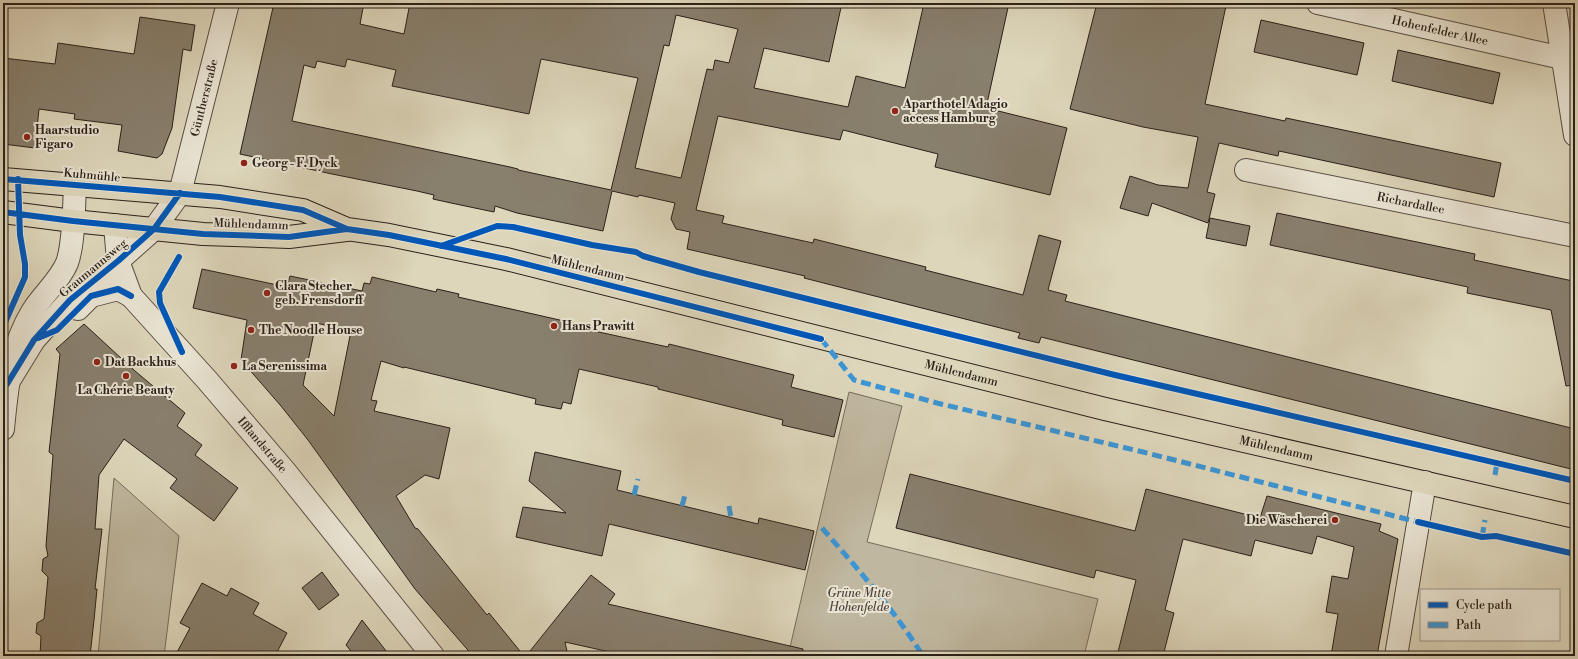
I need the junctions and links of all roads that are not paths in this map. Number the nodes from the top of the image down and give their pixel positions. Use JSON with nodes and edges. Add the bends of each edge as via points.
{"nodes":[{"id":1,"x":228,"y":3,"type":"edge"},
{"id":2,"x":1318,"y":3,"type":"edge"},
{"id":3,"x":1554,"y":3,"type":"edge"},
{"id":4,"x":1562,"y":58,"type":"junction"},
{"id":5,"x":1575,"y":135,"type":"edge"},
{"id":6,"x":1246,"y":170,"type":"dead end"},
{"id":7,"x":3,"y":178,"type":"edge"},
{"id":8,"x":75,"y":184,"type":"junction"},
{"id":9,"x":180,"y":193,"type":"junction"},
{"id":10,"x":3,"y":212,"type":"edge"},
{"id":11,"x":73,"y":221,"type":"junction"},
{"id":12,"x":115,"y":226,"type":"junction"},
{"id":13,"x":154,"y":229,"type":"junction"},
{"id":14,"x":347,"y":229,"type":"junction"},
{"id":15,"x":1575,"y":236,"type":"edge"},
{"id":16,"x":118,"y":261,"type":"junction"},
{"id":17,"x":131,"y":296,"type":"junction"},
{"id":18,"x":34,"y":340,"type":"junction"},
{"id":19,"x":7,"y":384,"type":"junction"},
{"id":20,"x":3,"y":430,"type":"edge"},
{"id":21,"x":1425,"y":482,"type":"junction"},
{"id":22,"x":1575,"y":517,"type":"edge"},
{"id":23,"x":433,"y":656,"type":"edge"},
{"id":24,"x":1396,"y":656,"type":"edge"}],
"edges":[{"from":1,"to":9,"type":"street","name":"Güntherstraße"},
{"from":2,"to":4,"type":"street","name":"Hohenfelder Allee"},
{"from":3,"to":4,"type":"street"},
{"from":4,"to":5,"type":"street"},
{"from":6,"to":15,"type":"street","name":"Richardallee"},
{"from":7,"to":8,"type":"main road","name":"Kuhmühle"},
{"from":8,"to":9,"type":"main road","name":"Kuhmühle"},
{"from":8,"to":11,"type":"street","name":"Graumannsweg"},
{"from":9,"to":13,"type":"street","name":"Graumannsweg"},
{"from":9,"to":14,"type":"main road","name":"Mühlendamm","via":[[303,210]]},
{"from":10,"to":11,"type":"main road"},
{"from":11,"to":12,"type":"main road"},
{"from":11,"to":19,"type":"street","name":"Graumannsweg","via":[[70,252],[66,264],[32,312],[19,337]]},
{"from":12,"to":13,"type":"main road"},
{"from":12,"to":16,"type":"street","name":"Ifflandstraße"},
{"from":13,"to":14,"type":"main road","name":"Mühlendamm","via":[[203,234],[289,237]]},
{"from":13,"to":16,"type":"street","name":"Graumannsweg"},
{"from":14,"to":21,"type":"main road","name":"Mühlendamm","via":[[506,259],[1105,409]]},
{"from":16,"to":17,"type":"street","name":"Ifflandstraße"},
{"from":16,"to":18,"type":"street","name":"Graumannsweg","via":[[70,300]]},
{"from":17,"to":18,"type":"street","name":"Graumannsweg","via":[[118,289],[91,296],[57,330]]},
{"from":17,"to":23,"type":"street","name":"Ifflandstraße","via":[[284,470]]},
{"from":18,"to":19,"type":"street","name":"Graumannsweg"},
{"from":19,"to":20,"type":"street","name":"Graumannsweg"},
{"from":21,"to":22,"type":"main road","name":"Mühlendamm"},
{"from":21,"to":24,"type":"street"}]}
